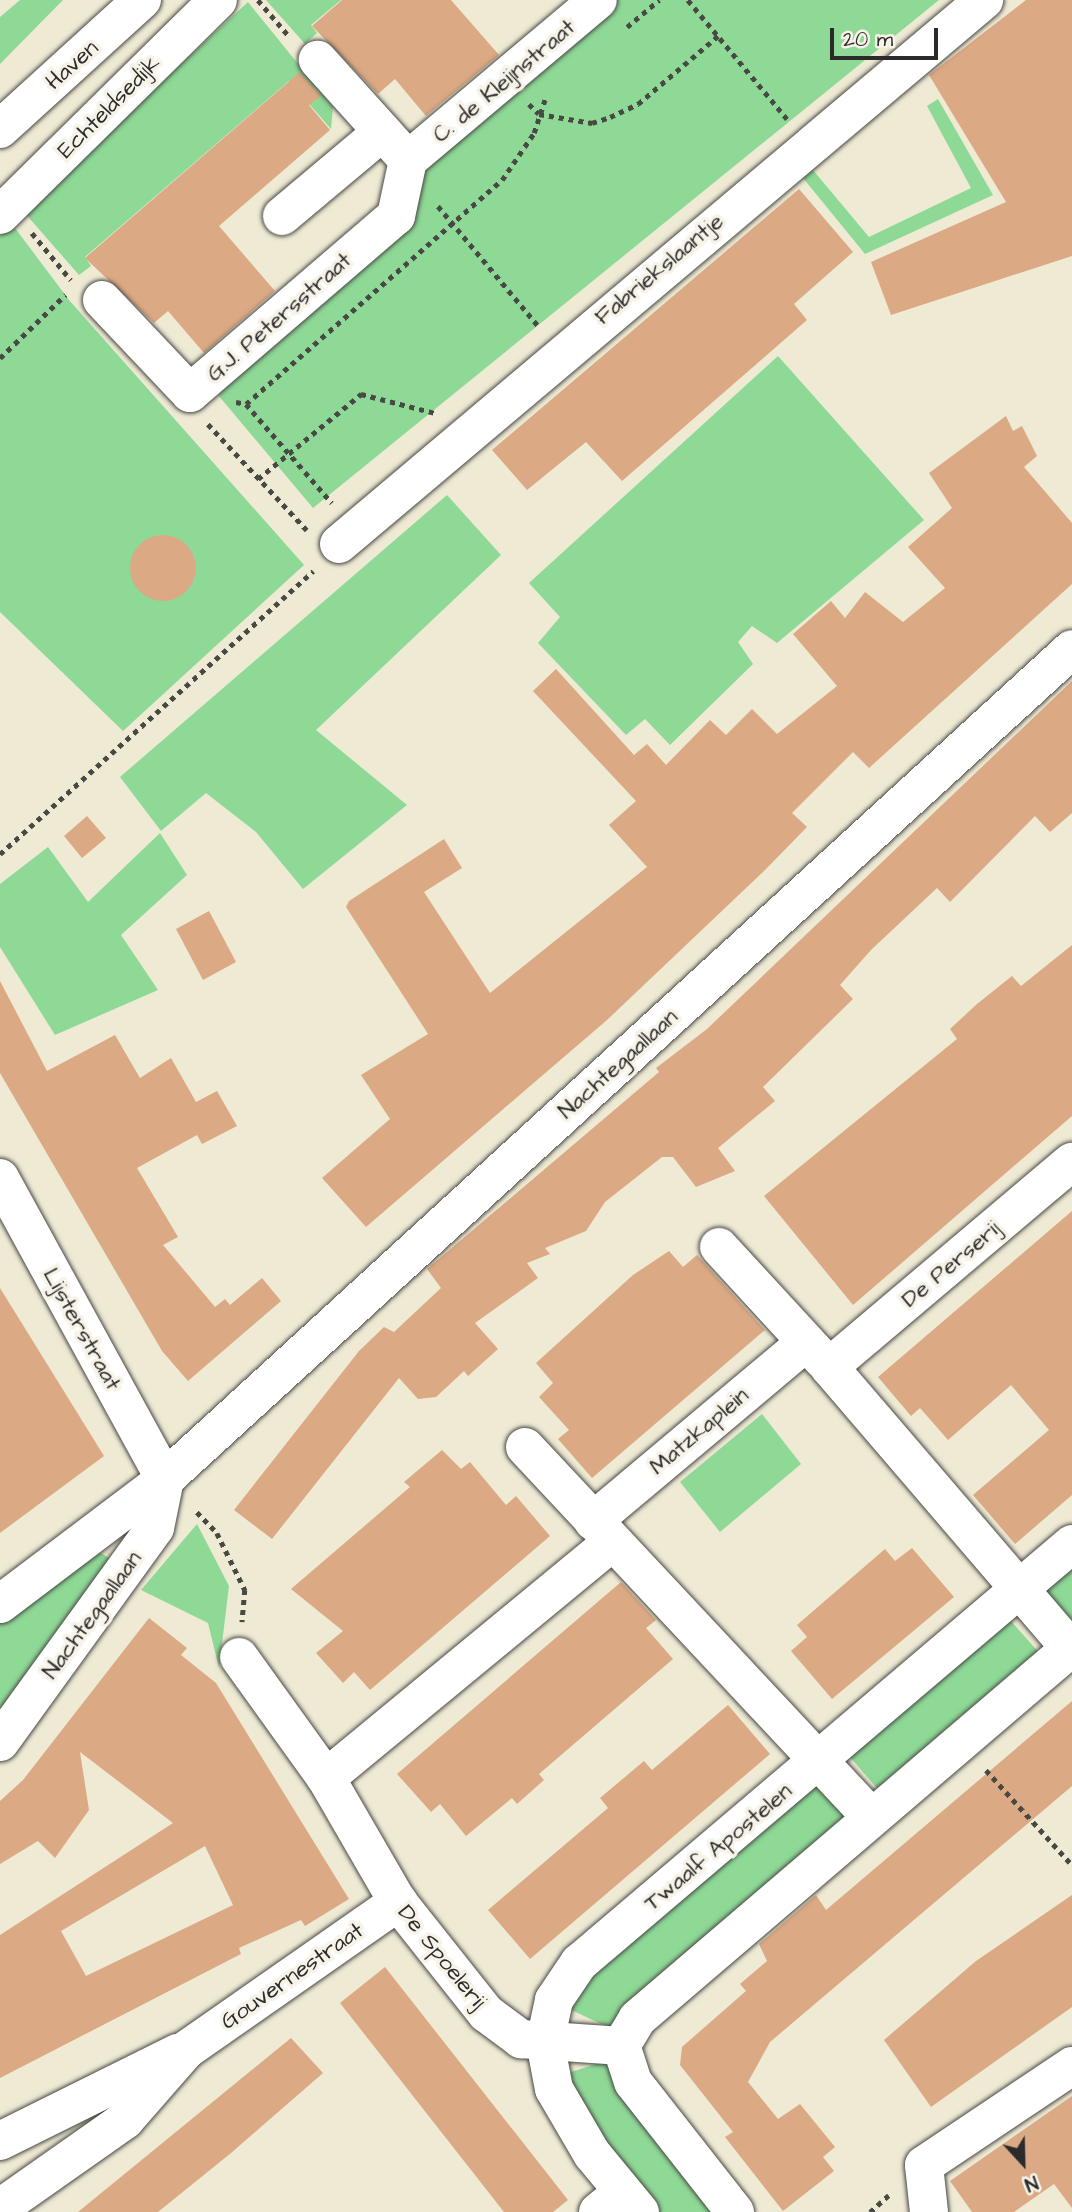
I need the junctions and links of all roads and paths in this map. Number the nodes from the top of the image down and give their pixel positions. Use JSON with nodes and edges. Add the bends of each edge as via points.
{"nodes":[{"id":1,"x":142,"y":0,"type":"edge"},
{"id":2,"x":218,"y":0,"type":"edge"},
{"id":3,"x":258,"y":0,"type":"edge"},
{"id":4,"x":598,"y":0,"type":"edge"},
{"id":5,"x":688,"y":0,"type":"edge"},
{"id":6,"x":984,"y":0,"type":"edge"},
{"id":7,"x":718,"y":36,"type":"junction"},
{"id":8,"x":304,"y":48,"type":"joint"},
{"id":9,"x":505,"y":80,"type":"junction"},
{"id":10,"x":0,"y":129,"type":"edge"},
{"id":11,"x":382,"y":132,"type":"junction"},
{"id":12,"x":808,"y":144,"type":"junction"},
{"id":13,"x":405,"y":174,"type":"junction"},
{"id":14,"x":282,"y":216,"type":"dead end"},
{"id":15,"x":11,"y":219,"type":"edge"},
{"id":16,"x":83,"y":289,"type":"junction"},
{"id":17,"x":561,"y":353,"type":"junction"},
{"id":18,"x":0,"y":358,"type":"edge"},
{"id":19,"x":190,"y":393,"type":"junction"},
{"id":20,"x":246,"y":404,"type":"dead end"},
{"id":21,"x":465,"y":439,"type":"junction"},
{"id":22,"x":288,"y":452,"type":"junction"},
{"id":23,"x":258,"y":479,"type":"junction"},
{"id":24,"x":339,"y":544,"type":"junction"},
{"id":25,"x":1072,"y":649,"type":"edge"},
{"id":26,"x":0,"y":854,"type":"edge"},
{"id":27,"x":1072,"y":1162,"type":"edge"},
{"id":28,"x":0,"y":1178,"type":"edge"},
{"id":29,"x":719,"y":1247,"type":"dead end"},
{"id":30,"x":818,"y":1354,"type":"junction"},
{"id":31,"x":525,"y":1447,"type":"dead end"},
{"id":32,"x":164,"y":1479,"type":"junction"},
{"id":33,"x":602,"y":1531,"type":"junction"},
{"id":34,"x":1072,"y":1544,"type":"edge"},
{"id":35,"x":1019,"y":1590,"type":"junction"},
{"id":36,"x":0,"y":1604,"type":"edge"},
{"id":37,"x":1071,"y":1647,"type":"edge"},
{"id":38,"x":239,"y":1657,"type":"joint"},
{"id":39,"x":960,"y":1741,"type":"junction"},
{"id":40,"x":0,"y":1742,"type":"edge"},
{"id":41,"x":821,"y":1761,"type":"junction"},
{"id":42,"x":326,"y":1777,"type":"junction"},
{"id":43,"x":871,"y":1817,"type":"junction"},
{"id":44,"x":1072,"y":1865,"type":"edge"},
{"id":45,"x":398,"y":1902,"type":"junction"},
{"id":46,"x":545,"y":2042,"type":"junction"},
{"id":47,"x":621,"y":2046,"type":"junction"},
{"id":48,"x":186,"y":2050,"type":"junction"},
{"id":49,"x":1072,"y":2066,"type":"edge"},
{"id":50,"x":0,"y":2141,"type":"edge"},
{"id":51,"x":620,"y":2205,"type":"edge"},
{"id":52,"x":0,"y":2208,"type":"edge"},
{"id":53,"x":735,"y":2212,"type":"edge"},
{"id":54,"x":929,"y":2212,"type":"edge"}],
"edges":[{"from":1,"to":10,"type":"street","name":"Haven"},
{"from":2,"to":15,"type":"street","name":"Echteldsedijk"},
{"from":3,"to":8,"type":"path"},
{"from":4,"to":9,"type":"street","name":"C. de Kleijnstraat"},
{"from":5,"to":7,"type":"path"},
{"from":6,"to":12,"type":"street","name":"Fabriekslaantje"},
{"from":7,"to":9,"type":"path","via":[[638,104],[592,123],[539,114]]},
{"from":7,"to":12,"type":"path"},
{"from":8,"to":11,"type":"street"},
{"from":9,"to":13,"type":"street","name":"C. de Kleijnstraat"},
{"from":11,"to":13,"type":"street"},
{"from":11,"to":14,"type":"street"},
{"from":12,"to":17,"type":"street","name":"Fabriekslaantje"},
{"from":13,"to":17,"type":"path"},
{"from":13,"to":19,"type":"street","name":"G.J. Petersstraat","via":[[396,216]]},
{"from":15,"to":16,"type":"path"},
{"from":16,"to":18,"type":"path"},
{"from":16,"to":19,"type":"street"},
{"from":17,"to":21,"type":"street","name":"Fabriekslaantje"},
{"from":19,"to":23,"type":"path","name":"G.J. Petersstraat","via":[[213,434]]},
{"from":20,"to":22,"type":"path"},
{"from":21,"to":22,"type":"path","via":[[436,413],[374,392],[338,407]]},
{"from":21,"to":24,"type":"street","name":"Fabriekslaantje"},
{"from":22,"to":23,"type":"path"},
{"from":22,"to":24,"type":"path","via":[[343,517]]},
{"from":23,"to":24,"type":"path","name":"G.J. Petersstraat","via":[[309,533]]},
{"from":24,"to":26,"type":"path","via":[[263,622]]},
{"from":25,"to":32,"type":"street","name":"Nachtegaallaan"},
{"from":27,"to":30,"type":"street","name":"De Perserij"},
{"from":28,"to":32,"type":"street","name":"Lijsterstraat"},
{"from":29,"to":30,"type":"street"},
{"from":30,"to":33,"type":"street","name":"Matzkaplein"},
{"from":30,"to":35,"type":"street"},
{"from":31,"to":33,"type":"street"},
{"from":32,"to":36,"type":"street","name":"Nachtegaallaan"},
{"from":32,"to":38,"type":"path","via":[[217,1534],[244,1590]]},
{"from":32,"to":40,"type":"street","name":"Nachtegaallaan","via":[[155,1528]]},
{"from":33,"to":41,"type":"street"},
{"from":33,"to":42,"type":"street"},
{"from":34,"to":35,"type":"street","name":"Twaalf Apostelen"},
{"from":35,"to":37,"type":"street"},
{"from":35,"to":41,"type":"street","name":"Twaalf Apostelen"},
{"from":37,"to":39,"type":"street"},
{"from":38,"to":42,"type":"street","name":"De Spoelerij"},
{"from":39,"to":43,"type":"street"},
{"from":39,"to":44,"type":"path"},
{"from":41,"to":43,"type":"street"},
{"from":41,"to":46,"type":"street","name":"Twaalf Apostelen","via":[[579,1963],[554,2000]]},
{"from":42,"to":45,"type":"street","name":"De Spoelerij"},
{"from":43,"to":47,"type":"street","via":[[636,2019]]},
{"from":45,"to":46,"type":"street","name":"De Spoelerij","via":[[486,2013],[521,2039]]},
{"from":45,"to":48,"type":"street","name":"Gouvernestraat"},
{"from":46,"to":47,"type":"street","name":"De Spoelerij"},
{"from":46,"to":51,"type":"street","name":"Twaalf Apostelen","via":[[554,2088]]},
{"from":47,"to":53,"type":"street","via":[[633,2082]]},
{"from":48,"to":50,"type":"street","name":"Gouvernestraat"},
{"from":48,"to":52,"type":"street","name":"Gouvernestraat","via":[[125,2120]]},
{"from":49,"to":54,"type":"street","via":[[923,2165]]}]}
